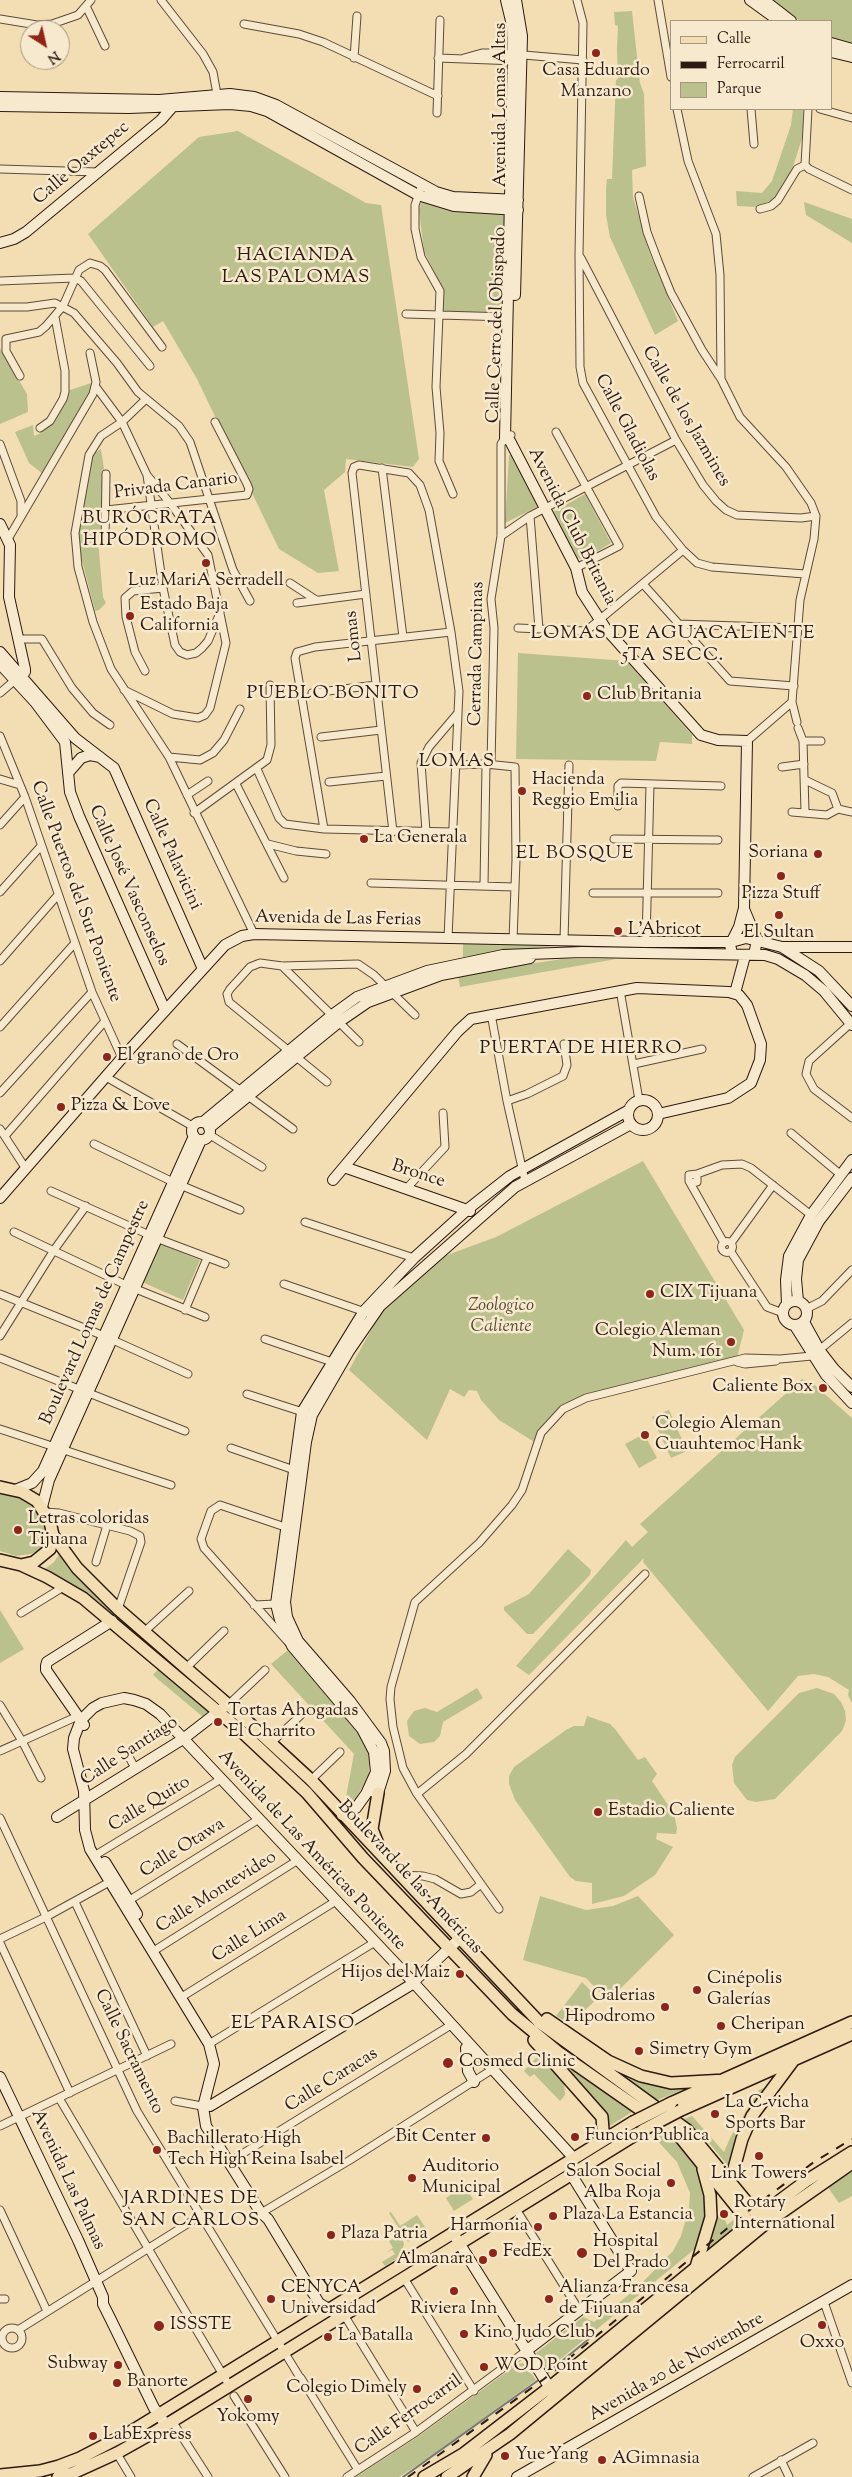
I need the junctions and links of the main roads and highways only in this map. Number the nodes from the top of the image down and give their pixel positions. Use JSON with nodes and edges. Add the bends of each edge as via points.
{"nodes":[{"id":1,"x":506,"y":0,"type":"edge"},
{"id":2,"x":516,"y":0,"type":"edge"},
{"id":3,"x":750,"y":0,"type":"edge"},
{"id":4,"x":764,"y":0,"type":"edge"},
{"id":5,"x":778,"y":20,"type":"edge"},
{"id":6,"x":790,"y":20,"type":"edge"},
{"id":7,"x":832,"y":43,"type":"edge"},
{"id":8,"x":852,"y":49,"type":"edge"},
{"id":9,"x":832,"y":52,"type":"edge"},
{"id":10,"x":852,"y":57,"type":"edge"},
{"id":11,"x":520,"y":58,"type":"junction"},
{"id":12,"x":0,"y":96,"type":"edge"},
{"id":13,"x":175,"y":104,"type":"junction"},
{"id":14,"x":0,"y":106,"type":"edge"},
{"id":15,"x":514,"y":205,"type":"junction"},
{"id":16,"x":0,"y":243,"type":"edge"},
{"id":17,"x":508,"y":438,"type":"junction"},
{"id":18,"x":0,"y":524,"type":"edge"},
{"id":19,"x":0,"y":652,"type":"edge"},
{"id":20,"x":0,"y":664,"type":"edge"},
{"id":21,"x":18,"y":678,"type":"junction"},
{"id":22,"x":104,"y":758,"type":"junction"},
{"id":23,"x":68,"y":773,"type":"junction"},
{"id":24,"x":744,"y":908,"type":"junction"},
{"id":25,"x":758,"y":940,"type":"junction"},
{"id":26,"x":731,"y":942,"type":"junction"},
{"id":27,"x":782,"y":947,"type":"junction"},
{"id":28,"x":852,"y":947,"type":"edge"},
{"id":29,"x":732,"y":953,"type":"junction"},
{"id":30,"x":750,"y":955,"type":"junction"},
{"id":31,"x":765,"y":955,"type":"junction"},
{"id":32,"x":203,"y":969,"type":"junction"},
{"id":33,"x":735,"y":993,"type":"junction"},
{"id":34,"x":852,"y":1006,"type":"edge"},
{"id":35,"x":165,"y":1010,"type":"junction"},
{"id":36,"x":851,"y":1024,"type":"edge"},
{"id":37,"x":629,"y":1110,"type":"junction"},
{"id":38,"x":658,"y":1114,"type":"junction"},
{"id":39,"x":631,"y":1124,"type":"junction"},
{"id":40,"x":852,"y":1160,"type":"edge"},
{"id":41,"x":344,"y":1167,"type":"junction"},
{"id":42,"x":849,"y":1178,"type":"edge"},
{"id":43,"x":333,"y":1180,"type":"dead end"},
{"id":44,"x":0,"y":1198,"type":"edge"},
{"id":45,"x":468,"y":1208,"type":"junction"},
{"id":46,"x":478,"y":1218,"type":"junction"},
{"id":47,"x":798,"y":1301,"type":"junction"},
{"id":48,"x":785,"y":1309,"type":"junction"},
{"id":49,"x":368,"y":1313,"type":"junction"},
{"id":50,"x":799,"y":1324,"type":"junction"},
{"id":51,"x":816,"y":1353,"type":"junction"},
{"id":52,"x":850,"y":1383,"type":"edge"},
{"id":53,"x":839,"y":1390,"type":"junction"},
{"id":54,"x":852,"y":1402,"type":"edge"},
{"id":55,"x":307,"y":1414,"type":"junction"},
{"id":56,"x":58,"y":1448,"type":"junction"},
{"id":57,"x":0,"y":1487,"type":"edge"},
{"id":58,"x":15,"y":1490,"type":"junction"},
{"id":59,"x":43,"y":1510,"type":"junction"},
{"id":60,"x":53,"y":1534,"type":"junction"},
{"id":61,"x":0,"y":1560,"type":"edge"},
{"id":62,"x":21,"y":1565,"type":"junction"},
{"id":63,"x":281,"y":1603,"type":"junction"},
{"id":64,"x":112,"y":1621,"type":"junction"},
{"id":65,"x":324,"y":1676,"type":"junction"},
{"id":66,"x":224,"y":1708,"type":"junction"},
{"id":67,"x":81,"y":1721,"type":"junction"},
{"id":68,"x":181,"y":1740,"type":"junction"},
{"id":69,"x":373,"y":1792,"type":"junction"},
{"id":70,"x":87,"y":1799,"type":"junction"},
{"id":71,"x":342,"y":1815,"type":"junction"},
{"id":72,"x":57,"y":1817,"type":"dead end"},
{"id":73,"x":385,"y":1859,"type":"junction"},
{"id":74,"x":459,"y":1939,"type":"junction"},
{"id":75,"x":449,"y":1948,"type":"junction"},
{"id":76,"x":411,"y":1984,"type":"junction"},
{"id":77,"x":512,"y":2014,"type":"junction"},
{"id":78,"x":852,"y":2022,"type":"edge"},
{"id":79,"x":449,"y":2026,"type":"junction"},
{"id":80,"x":852,"y":2034,"type":"edge"},
{"id":81,"x":466,"y":2048,"type":"junction"},
{"id":82,"x":578,"y":2052,"type":"junction"},
{"id":83,"x":794,"y":2060,"type":"junction"},
{"id":84,"x":563,"y":2072,"type":"junction"},
{"id":85,"x":493,"y":2073,"type":"junction"},
{"id":86,"x":0,"y":2077,"type":"edge"},
{"id":87,"x":726,"y":2080,"type":"junction"},
{"id":88,"x":474,"y":2082,"type":"road end"},
{"id":89,"x":206,"y":2107,"type":"junction"},
{"id":90,"x":597,"y":2144,"type":"junction"},
{"id":91,"x":852,"y":2152,"type":"edge"},
{"id":92,"x":573,"y":2159,"type":"junction"},
{"id":93,"x":700,"y":2160,"type":"junction"},
{"id":94,"x":852,"y":2163,"type":"edge"},
{"id":95,"x":571,"y":2174,"type":"junction"},
{"id":96,"x":728,"y":2178,"type":"junction"},
{"id":97,"x":714,"y":2179,"type":"junction"},
{"id":98,"x":758,"y":2223,"type":"junction"},
{"id":99,"x":453,"y":2232,"type":"junction"},
{"id":100,"x":460,"y":2243,"type":"junction"},
{"id":101,"x":696,"y":2267,"type":"junction"},
{"id":102,"x":852,"y":2285,"type":"edge"},
{"id":103,"x":329,"y":2309,"type":"junction"},
{"id":104,"x":342,"y":2316,"type":"junction"},
{"id":105,"x":526,"y":2351,"type":"junction"},
{"id":106,"x":553,"y":2392,"type":"junction"},
{"id":107,"x":161,"y":2413,"type":"junction"},
{"id":108,"x":169,"y":2423,"type":"junction"},
{"id":109,"x":496,"y":2446,"type":"junction"},
{"id":110,"x":114,"y":2448,"type":"junction"},
{"id":111,"x":452,"y":2473,"type":"edge"},
{"id":112,"x":0,"y":2475,"type":"edge"},
{"id":113,"x":58,"y":2477,"type":"edge"},
{"id":114,"x":424,"y":2477,"type":"edge"},
{"id":115,"x":473,"y":2477,"type":"edge"},
{"id":116,"x":517,"y":2477,"type":"edge"}],
"edges":[{"from":1,"to":11,"type":"main road","name":"Avenida Lomas Altas"},
{"from":2,"to":11,"type":"main road","name":"Avenida Lomas Altas","via":[[522,26]]},
{"from":3,"to":5,"type":"main road"},
{"from":4,"to":6,"type":"main road"},
{"from":7,"to":8,"type":"main road"},
{"from":9,"to":10,"type":"main road"},
{"from":11,"to":15,"type":"main road","name":"Avenida Lomas Altas"},
{"from":12,"to":13,"type":"main road"},
{"from":13,"to":14,"type":"main road"},
{"from":13,"to":15,"type":"main road","via":[[254,97],[276,105],[420,190]]},
{"from":13,"to":16,"type":"main road","name":"Calle Oaxtepec","via":[[26,232]]},
{"from":15,"to":17,"type":"main road","name":"Calle Cerro del Obispado"},
{"from":15,"to":17,"type":"main road","name":"Calle Cerro del Obispado","via":[[508,317]]},
{"from":17,"to":24,"type":"main road","name":"Avenida Club Britania","via":[[576,568],[582,592],[600,620],[701,734],[718,740],[747,741]]},
{"from":18,"to":21,"type":"main road","via":[[11,553],[9,597],[25,669]]},
{"from":19,"to":21,"type":"main road"},
{"from":20,"to":21,"type":"main road"},
{"from":21,"to":22,"type":"main road","name":"Calle Palavicini","via":[[75,738]]},
{"from":21,"to":23,"type":"main road","name":"Calle José Vasconselos","via":[[65,742]]},
{"from":22,"to":23,"type":"main road","via":[[90,755],[81,758]]},
{"from":22,"to":32,"type":"main road","name":"Calle Palavicini","via":[[114,768]]},
{"from":23,"to":35,"type":"main road","name":"Calle José Vasconselos","via":[[78,816]]},
{"from":24,"to":25,"type":"main road"},
{"from":24,"to":26,"type":"main road"},
{"from":25,"to":26,"type":"main road","via":[[746,938]]},
{"from":25,"to":27,"type":"main road"},
{"from":25,"to":30,"type":"main road"},
{"from":26,"to":29,"type":"main road"},
{"from":26,"to":32,"type":"main road","name":"Avenida de Las Ferias","via":[[254,934],[233,939]]},
{"from":27,"to":28,"type":"main road"},
{"from":27,"to":31,"type":"main road"},
{"from":27,"to":34,"type":"main road","via":[[819,971]]},
{"from":29,"to":30,"type":"main road","name":"Boulevard Lomas de Campestre"},
{"from":29,"to":56,"type":"main road","name":"Boulevard Lomas de Campestre","via":[[560,952],[503,955],[427,971],[387,989],[357,997],[202,1131]]},
{"from":30,"to":31,"type":"main road","name":"Boulevard Lomas de Campestre"},
{"from":30,"to":33,"type":"main road"},
{"from":31,"to":36,"type":"main road","name":"Boulevard Lomas de Campestre","via":[[805,975],[824,991]]},
{"from":32,"to":35,"type":"main road","name":"Avenida de Las Ferias"},
{"from":33,"to":38,"type":"main road","via":[[744,999],[760,1044],[760,1060],[751,1083],[728,1098]]},
{"from":33,"to":41,"type":"main road","via":[[636,988],[471,1019]]},
{"from":35,"to":44,"type":"main road","name":"Avenida de Las Ferias"},
{"from":37,"to":38,"type":"main road","via":[[639,1100],[654,1103]]},
{"from":37,"to":39,"type":"main road"},
{"from":37,"to":45,"type":"main road","via":[[522,1168]]},
{"from":38,"to":39,"type":"main road","via":[[657,1122],[649,1129],[639,1130]]},
{"from":39,"to":46,"type":"main road","via":[[525,1181]]},
{"from":40,"to":42,"type":"main road"},
{"from":41,"to":43,"type":"main road"},
{"from":41,"to":45,"type":"main road","name":"Bronce"},
{"from":42,"to":47,"type":"main road","via":[[819,1221],[798,1260]]},
{"from":42,"to":48,"type":"main road","via":[[811,1216],[788,1256]]},
{"from":45,"to":46,"type":"main road","name":"Bronce"},
{"from":45,"to":49,"type":"main road","via":[[414,1258]]},
{"from":46,"to":49,"type":"main road"},
{"from":47,"to":48,"type":"main road"},
{"from":47,"to":50,"type":"main road","via":[[806,1309],[807,1316]]},
{"from":48,"to":50,"type":"main road","via":[[785,1320]]},
{"from":49,"to":55,"type":"main road"},
{"from":49,"to":55,"type":"main road","via":[[332,1362]]},
{"from":50,"to":51,"type":"main road"},
{"from":51,"to":52,"type":"main road"},
{"from":51,"to":53,"type":"main road"},
{"from":52,"to":53,"type":"main road"},
{"from":53,"to":54,"type":"main road"},
{"from":55,"to":63,"type":"main road"},
{"from":56,"to":58,"type":"main road","name":"Boulevard Lomas de Campestre","via":[[38,1477]]},
{"from":56,"to":59,"type":"main road","name":"Boulevard Lomas de Campestre"},
{"from":57,"to":58,"type":"main road"},
{"from":58,"to":59,"type":"main road","via":[[30,1496]]},
{"from":59,"to":60,"type":"main road","name":"Boulevard de las Américas"},
{"from":60,"to":62,"type":"main road","via":[[45,1555]]},
{"from":60,"to":66,"type":"main road","name":"Boulevard de las Américas","via":[[76,1568],[186,1668]]},
{"from":61,"to":62,"type":"main road","name":"Boulevard de las Américas"},
{"from":62,"to":64,"type":"main road","name":"Boulevard de las Américas","via":[[64,1586]]},
{"from":63,"to":65,"type":"main road","via":[[298,1641]]},
{"from":63,"to":65,"type":"main road","via":[[280,1620],[292,1646]]},
{"from":64,"to":66,"type":"main road","name":"Boulevard de las Américas"},
{"from":64,"to":67,"type":"main road","via":[[47,1662],[46,1670]]},
{"from":65,"to":69,"type":"main road","via":[[350,1701],[380,1743],[385,1761]]},
{"from":66,"to":68,"type":"main road","name":"Calle Santiago"},
{"from":66,"to":71,"type":"main road","name":"Boulevard de las Américas","via":[[271,1743],[311,1780]]},
{"from":66,"to":75,"type":"main road","name":"Boulevard de las Américas"},
{"from":67,"to":68,"type":"main road","name":"Avenida de Las Américas Poniente","via":[[102,1703],[124,1698],[152,1708]]},
{"from":67,"to":70,"type":"main road","via":[[73,1744]]},
{"from":68,"to":70,"type":"main road","name":"Calle Santiago"},
{"from":68,"to":76,"type":"main road","name":"Avenida de Las Américas Poniente"},
{"from":69,"to":71,"type":"main road","via":[[356,1808]]},
{"from":69,"to":73,"type":"main road","via":[[372,1829]]},
{"from":70,"to":72,"type":"main road","name":"Calle Santiago"},
{"from":70,"to":89,"type":"main road","via":[[96,1855],[212,2042],[221,2063]]},
{"from":71,"to":73,"type":"main road","name":"Boulevard de las Américas"},
{"from":73,"to":74,"type":"main road","name":"Boulevard de las Américas"},
{"from":74,"to":75,"type":"main road"},
{"from":74,"to":82,"type":"main road","name":"Boulevard de las Américas","via":[[539,2022]]},
{"from":75,"to":76,"type":"main road"},
{"from":75,"to":77,"type":"main road","name":"Boulevard de las Américas"},
{"from":76,"to":79,"type":"main road","name":"Avenida de Las Américas Poniente"},
{"from":76,"to":89,"type":"main road"},
{"from":77,"to":82,"type":"main road","name":"Boulevard de las Américas"},
{"from":77,"to":84,"type":"main road"},
{"from":78,"to":87,"type":"main road"},
{"from":79,"to":81,"type":"main road","name":"Avenida de Las Américas Poniente"},
{"from":79,"to":85,"type":"main road","name":"Avenida de Las Américas Poniente"},
{"from":80,"to":83,"type":"main road"},
{"from":81,"to":85,"type":"main road","name":"Avenida de Las Américas Poniente"},
{"from":81,"to":88,"type":"main road","via":[[468,2071]]},
{"from":82,"to":84,"type":"main road"},
{"from":82,"to":87,"type":"main road","via":[[656,2081]]},
{"from":82,"to":93,"type":"main road","name":"Boulevard de las Américas","via":[[678,2135]]},
{"from":82,"to":96,"type":"main road","name":"Boulevard de las Américas","via":[[687,2130]]},
{"from":83,"to":95,"type":"main road","bridge":true,"via":[[681,2110]]},
{"from":83,"to":96,"type":"main road","via":[[752,2116]]},
{"from":84,"to":90,"type":"main road","via":[[602,2117],[603,2130]]},
{"from":85,"to":92,"type":"main road","name":"Avenida de Las Américas Poniente"},
{"from":86,"to":107,"type":"main road","name":"Avenida Las Palmas"},
{"from":87,"to":90,"type":"main road","bridge":true,"via":[[671,2103]]},
{"from":89,"to":103,"type":"main road","via":[[232,2161],[264,2214],[319,2303]]},
{"from":90,"to":92,"type":"main road"},
{"from":91,"to":98,"type":"main road","via":[[806,2181]]},
{"from":92,"to":95,"type":"main road"},
{"from":92,"to":99,"type":"main road"},
{"from":93,"to":97,"type":"main road","name":"Boulevard de las Américas"},
{"from":93,"to":101,"type":"main road","via":[[709,2186],[711,2211]]},
{"from":94,"to":98,"type":"main road"},
{"from":95,"to":100,"type":"main road"},
{"from":95,"to":105,"type":"main road","name":"Calle Ferrocarril","via":[[630,2271]]},
{"from":96,"to":97,"type":"main road"},
{"from":96,"to":98,"type":"main road","name":"Boulevard de las Américas"},
{"from":97,"to":98,"type":"main road","name":"Boulevard de las Américas"},
{"from":98,"to":101,"type":"main road"},
{"from":98,"to":106,"type":"main road"},
{"from":99,"to":100,"type":"main road"},
{"from":99,"to":103,"type":"main road"},
{"from":100,"to":104,"type":"main road"},
{"from":100,"to":105,"type":"main road"},
{"from":101,"to":106,"type":"main road"},
{"from":102,"to":116,"type":"main road","name":"Avenida 20 de Noviembre","via":[[698,2370]]},
{"from":103,"to":104,"type":"main road"},
{"from":103,"to":107,"type":"main road"},
{"from":104,"to":108,"type":"main road","via":[[284,2351],[231,2390]]},
{"from":105,"to":106,"type":"main road"},
{"from":106,"to":109,"type":"main road"},
{"from":106,"to":111,"type":"main road","via":[[463,2454]]},
{"from":107,"to":108,"type":"main road","name":"Avenida Las Palmas"},
{"from":107,"to":110,"type":"main road"},
{"from":108,"to":110,"type":"main road"},
{"from":109,"to":111,"type":"main road"},
{"from":109,"to":115,"type":"main road","via":[[480,2463]]},
{"from":110,"to":112,"type":"main road","via":[[40,2471]]},
{"from":110,"to":113,"type":"main road","via":[[73,2473]]},
{"from":111,"to":114,"type":"main road"}]}
